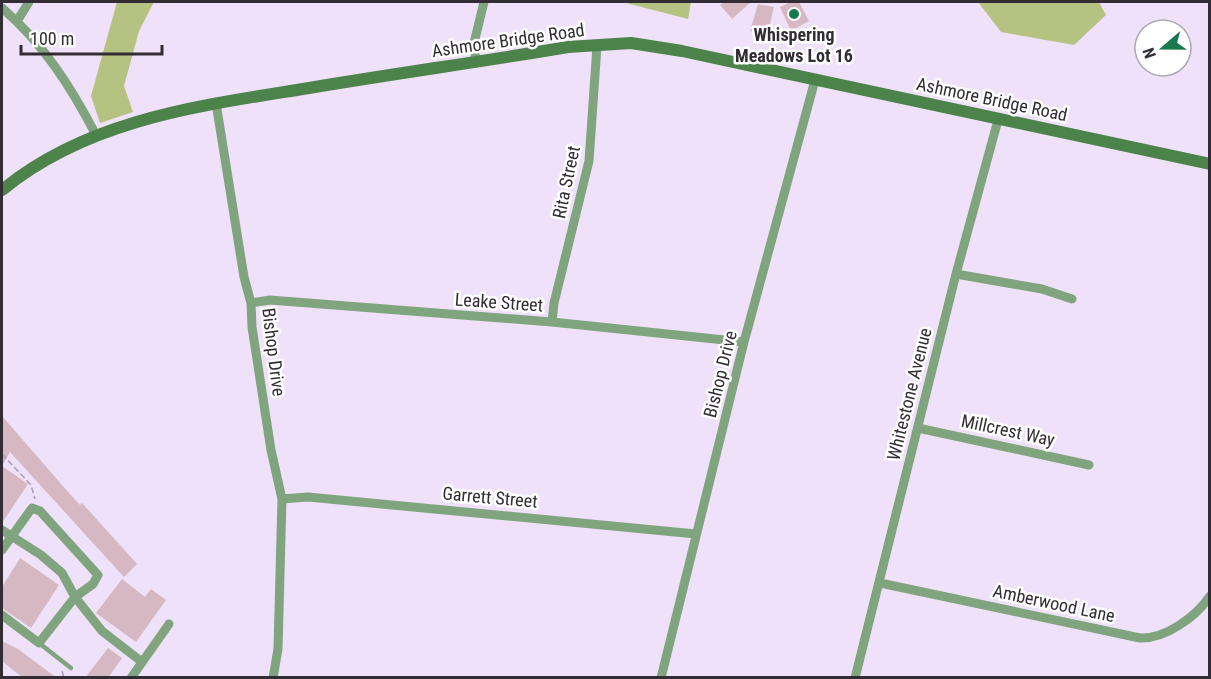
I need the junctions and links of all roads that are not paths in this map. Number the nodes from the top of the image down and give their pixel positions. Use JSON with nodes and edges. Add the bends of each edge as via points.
{"nodes":[{"id":1,"x":29,"y":2,"type":"edge"},
{"id":2,"x":484,"y":2,"type":"edge"},
{"id":3,"x":2,"y":8,"type":"edge"},
{"id":4,"x":17,"y":21,"type":"junction"},
{"id":5,"x":597,"y":46,"type":"junction"},
{"id":6,"x":476,"y":63,"type":"junction"},
{"id":7,"x":815,"y":80,"type":"junction"},
{"id":8,"x":216,"y":103,"type":"junction"},
{"id":9,"x":998,"y":120,"type":"junction"},
{"id":10,"x":96,"y":135,"type":"junction"},
{"id":11,"x":1209,"y":164,"type":"edge"},
{"id":12,"x":2,"y":190,"type":"edge"},
{"id":13,"x":956,"y":274,"type":"junction"},
{"id":14,"x":1072,"y":299,"type":"dead end"},
{"id":15,"x":251,"y":303,"type":"junction"},
{"id":16,"x":552,"y":322,"type":"junction"},
{"id":17,"x":744,"y":342,"type":"junction"},
{"id":18,"x":918,"y":428,"type":"junction"},
{"id":19,"x":1089,"y":465,"type":"dead end"},
{"id":20,"x":282,"y":499,"type":"junction"},
{"id":21,"x":2,"y":530,"type":"edge"},
{"id":22,"x":696,"y":534,"type":"junction"},
{"id":23,"x":10,"y":537,"type":"junction"},
{"id":24,"x":2,"y":550,"type":"edge"},
{"id":25,"x":880,"y":582,"type":"junction"},
{"id":26,"x":75,"y":597,"type":"junction"},
{"id":27,"x":1209,"y":597,"type":"edge"},
{"id":28,"x":2,"y":615,"type":"edge"},
{"id":29,"x":169,"y":624,"type":"dead end"},
{"id":30,"x":39,"y":643,"type":"junction"},
{"id":31,"x":142,"y":662,"type":"junction"},
{"id":32,"x":71,"y":668,"type":"dead end"},
{"id":33,"x":130,"y":678,"type":"edge"},
{"id":34,"x":273,"y":678,"type":"edge"},
{"id":35,"x":661,"y":678,"type":"edge"},
{"id":36,"x":855,"y":678,"type":"edge"}],
"edges":[{"from":1,"to":4,"type":"street"},
{"from":2,"to":6,"type":"street","via":[[474,43]]},
{"from":3,"to":4,"type":"street"},
{"from":4,"to":10,"type":"street","via":[[60,72]]},
{"from":5,"to":6,"type":"main road","name":"Ashmore Bridge Road","via":[[568,47]]},
{"from":5,"to":7,"type":"main road","name":"Ashmore Bridge Road","via":[[654,46]]},
{"from":5,"to":16,"type":"street","name":"Rita Street","via":[[590,161]]},
{"from":6,"to":8,"type":"main road","name":"Ashmore Bridge Road"},
{"from":7,"to":9,"type":"main road","name":"Ashmore Bridge Road"},
{"from":7,"to":17,"type":"street","name":"Bishop Drive"},
{"from":8,"to":10,"type":"main road","name":"Ashmore Bridge Road","via":[[171,111]]},
{"from":8,"to":15,"type":"street","name":"Bishop Drive"},
{"from":9,"to":11,"type":"main road","name":"Ashmore Bridge Road"},
{"from":9,"to":13,"type":"street","name":"Whitestone Avenue"},
{"from":10,"to":12,"type":"main road","name":"Ashmore Bridge Road","via":[[52,156]]},
{"from":13,"to":14,"type":"street","via":[[1041,289]]},
{"from":13,"to":18,"type":"street","name":"Whitestone Avenue"},
{"from":15,"to":16,"type":"street","name":"Leake Street","via":[[270,300]]},
{"from":15,"to":20,"type":"street","name":"Bishop Drive","via":[[271,450]]},
{"from":16,"to":17,"type":"street","name":"Leake Street"},
{"from":17,"to":22,"type":"street","name":"Bishop Drive"},
{"from":18,"to":19,"type":"street","name":"Millcrest Way"},
{"from":18,"to":25,"type":"street","name":"Whitestone Avenue"},
{"from":20,"to":22,"type":"street","name":"Garrett Street","via":[[308,497]]},
{"from":20,"to":34,"type":"street","name":"Bishop Drive","via":[[278,650]]},
{"from":21,"to":23,"type":"street"},
{"from":22,"to":35,"type":"street","name":"Bishop Drive"},
{"from":23,"to":24,"type":"street"},
{"from":23,"to":26,"type":"street","via":[[62,573]]},
{"from":23,"to":26,"type":"street","via":[[32,508],[40,511],[98,575],[93,584]]},
{"from":25,"to":27,"type":"street","name":"Amberwood Lane","via":[[1140,638],[1157,637],[1177,626]]},
{"from":25,"to":36,"type":"street","name":"Whitestone Avenue"},
{"from":26,"to":30,"type":"street"},
{"from":26,"to":31,"type":"street","via":[[102,631]]},
{"from":28,"to":30,"type":"street"},
{"from":29,"to":31,"type":"street"},
{"from":30,"to":32,"type":"lane"},
{"from":31,"to":33,"type":"street"}]}
